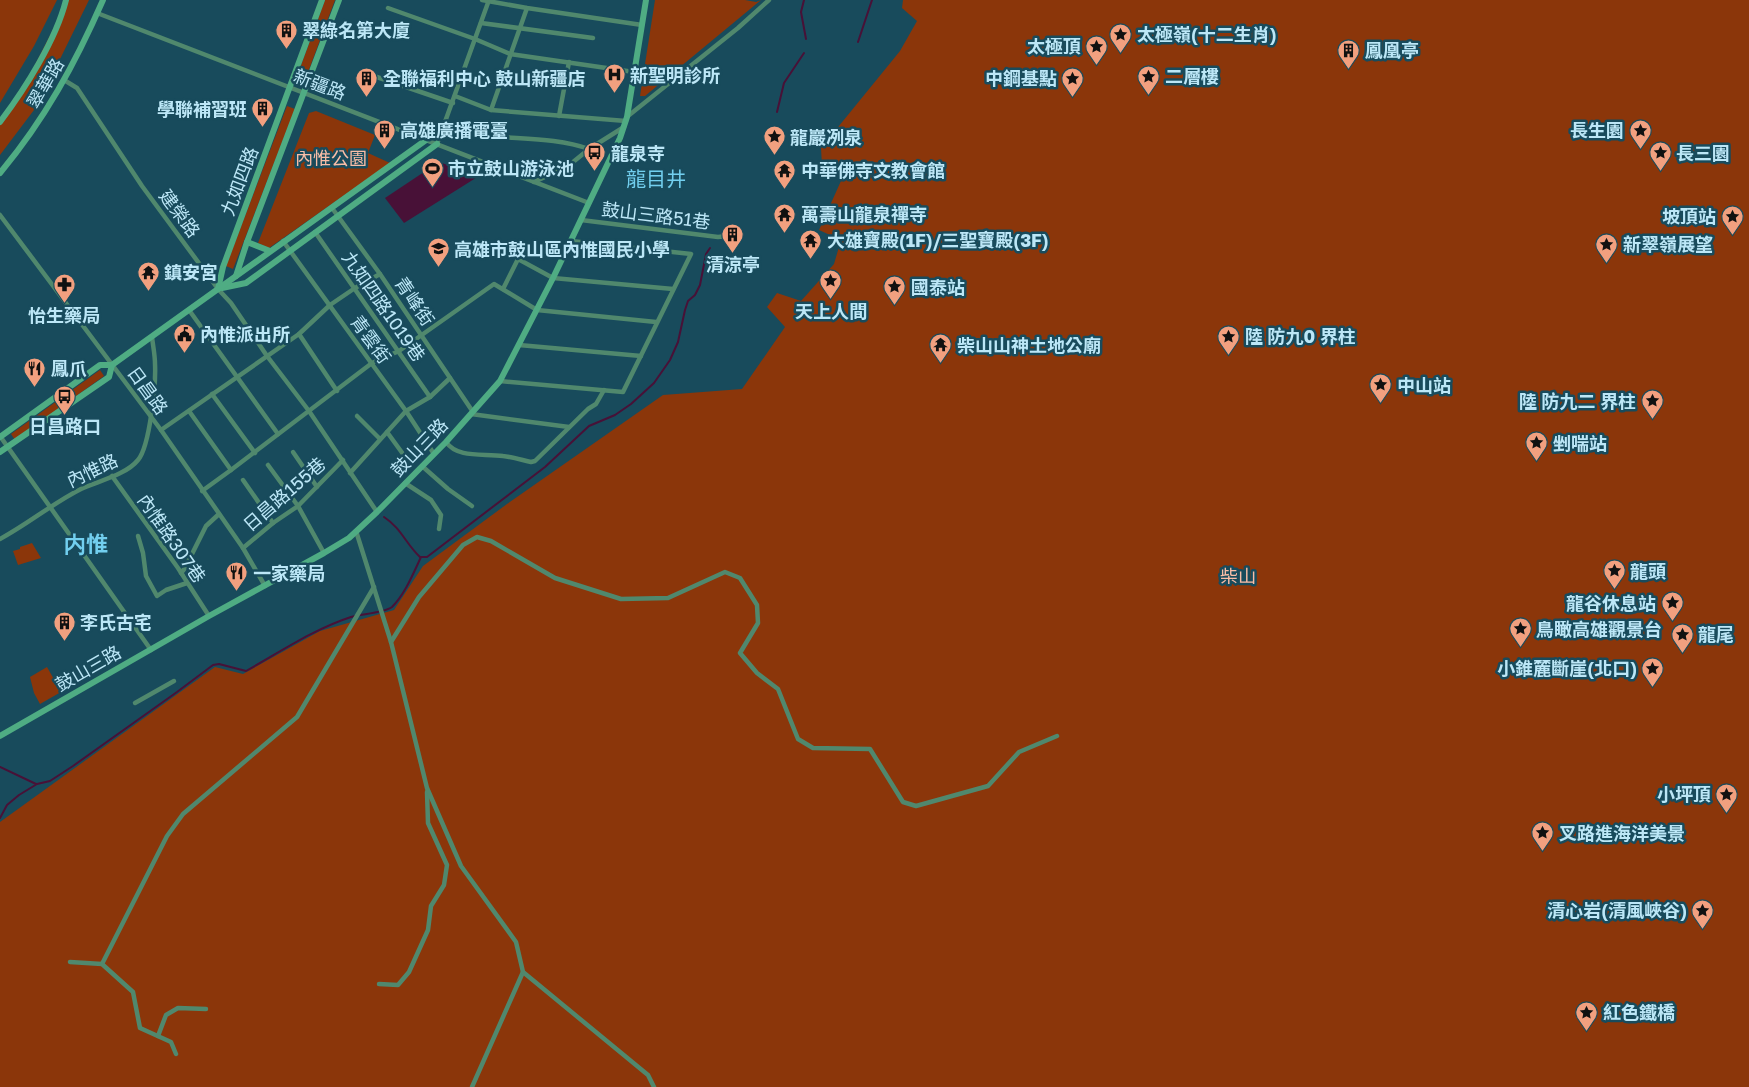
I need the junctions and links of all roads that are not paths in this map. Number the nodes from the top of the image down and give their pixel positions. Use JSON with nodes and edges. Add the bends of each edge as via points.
{"nodes":[{"id":1,"x":66,"y":0,"type":"edge"},
{"id":2,"x":103,"y":0,"type":"edge"},
{"id":3,"x":322,"y":0,"type":"edge"},
{"id":4,"x":338,"y":0,"type":"edge"},
{"id":5,"x":482,"y":0,"type":"edge"},
{"id":6,"x":646,"y":0,"type":"edge"},
{"id":7,"x":769,"y":0,"type":"edge"},
{"id":8,"x":488,"y":1,"type":"edge"},
{"id":9,"x":388,"y":8,"type":"dead end"},
{"id":10,"x":527,"y":8,"type":"junction"},
{"id":11,"x":97,"y":13,"type":"junction"},
{"id":12,"x":481,"y":23,"type":"junction"},
{"id":13,"x":642,"y":25,"type":"junction"},
{"id":14,"x":520,"y":28,"type":"junction"},
{"id":15,"x":593,"y":38,"type":"dead end"},
{"id":16,"x":475,"y":39,"type":"junction"},
{"id":17,"x":510,"y":54,"type":"junction"},
{"id":18,"x":569,"y":62,"type":"junction"},
{"id":19,"x":634,"y":72,"type":"junction"},
{"id":20,"x":365,"y":73,"type":"dead end"},
{"id":21,"x":502,"y":76,"type":"junction"},
{"id":22,"x":64,"y":80,"type":"junction"},
{"id":23,"x":565,"y":85,"type":"junction"},
{"id":24,"x":290,"y":87,"type":"junction"},
{"id":25,"x":303,"y":92,"type":"junction"},
{"id":26,"x":455,"y":96,"type":"junction"},
{"id":27,"x":453,"y":103,"type":"junction"},
{"id":28,"x":491,"y":110,"type":"junction"},
{"id":29,"x":560,"y":116,"type":"junction"},
{"id":30,"x":625,"y":121,"type":"junction"},
{"id":31,"x":0,"y":122,"type":"edge"},
{"id":32,"x":500,"y":137,"type":"dead end"},
{"id":33,"x":426,"y":140,"type":"junction"},
{"id":34,"x":437,"y":144,"type":"junction"},
{"id":35,"x":589,"y":149,"type":"junction"},
{"id":36,"x":0,"y":173,"type":"edge"},
{"id":37,"x":534,"y":182,"type":"junction"},
{"id":38,"x":589,"y":203,"type":"junction"},
{"id":39,"x":332,"y":208,"type":"junction"},
{"id":40,"x":0,"y":215,"type":"edge"},
{"id":41,"x":338,"y":217,"type":"junction"},
{"id":42,"x":581,"y":220,"type":"junction"},
{"id":43,"x":315,"y":232,"type":"junction"},
{"id":44,"x":727,"y":236,"type":"dead end"},
{"id":45,"x":571,"y":241,"type":"junction"},
{"id":46,"x":247,"y":242,"type":"junction"},
{"id":47,"x":284,"y":242,"type":"junction"},
{"id":48,"x":270,"y":251,"type":"junction"},
{"id":49,"x":290,"y":251,"type":"junction"},
{"id":50,"x":380,"y":274,"type":"junction"},
{"id":51,"x":236,"y":276,"type":"junction"},
{"id":52,"x":553,"y":278,"type":"junction"},
{"id":53,"x":355,"y":288,"type":"junction"},
{"id":54,"x":218,"y":289,"type":"junction"},
{"id":55,"x":503,"y":289,"type":"junction"},
{"id":56,"x":673,"y":289,"type":"junction"},
{"id":57,"x":330,"y":305,"type":"junction"},
{"id":58,"x":189,"y":310,"type":"junction"},
{"id":59,"x":537,"y":310,"type":"junction"},
{"id":60,"x":656,"y":322,"type":"junction"},
{"id":61,"x":299,"y":334,"type":"junction"},
{"id":62,"x":421,"y":335,"type":"junction"},
{"id":63,"x":152,"y":337,"type":"junction"},
{"id":64,"x":519,"y":345,"type":"junction"},
{"id":65,"x":399,"y":352,"type":"junction"},
{"id":66,"x":267,"y":356,"type":"junction"},
{"id":67,"x":641,"y":356,"type":"junction"},
{"id":68,"x":372,"y":363,"type":"junction"},
{"id":69,"x":112,"y":365,"type":"junction"},
{"id":70,"x":238,"y":376,"type":"junction"},
{"id":71,"x":450,"y":378,"type":"junction"},
{"id":72,"x":500,"y":381,"type":"junction"},
{"id":73,"x":604,"y":390,"type":"junction"},
{"id":74,"x":337,"y":391,"type":"junction"},
{"id":75,"x":212,"y":394,"type":"junction"},
{"id":76,"x":430,"y":397,"type":"junction"},
{"id":77,"x":189,"y":410,"type":"junction"},
{"id":78,"x":309,"y":410,"type":"junction"},
{"id":79,"x":406,"y":411,"type":"junction"},
{"id":80,"x":472,"y":413,"type":"junction"},
{"id":81,"x":357,"y":416,"type":"dead end"},
{"id":82,"x":151,"y":417,"type":"junction"},
{"id":83,"x":569,"y":427,"type":"junction"},
{"id":84,"x":160,"y":430,"type":"junction"},
{"id":85,"x":387,"y":432,"type":"junction"},
{"id":86,"x":278,"y":434,"type":"junction"},
{"id":87,"x":0,"y":436,"type":"edge"},
{"id":88,"x":379,"y":438,"type":"junction"},
{"id":89,"x":446,"y":442,"type":"junction"},
{"id":90,"x":8,"y":447,"type":"junction"},
{"id":91,"x":0,"y":452,"type":"edge"},
{"id":92,"x":293,"y":452,"type":"dead end"},
{"id":93,"x":255,"y":453,"type":"junction"},
{"id":94,"x":403,"y":454,"type":"dead end"},
{"id":95,"x":434,"y":454,"type":"junction"},
{"id":96,"x":343,"y":460,"type":"junction"},
{"id":97,"x":268,"y":465,"type":"dead end"},
{"id":98,"x":422,"y":466,"type":"junction"},
{"id":99,"x":231,"y":470,"type":"junction"},
{"id":100,"x":350,"y":472,"type":"junction"},
{"id":101,"x":112,"y":476,"type":"junction"},
{"id":102,"x":243,"y":480,"type":"dead end"},
{"id":103,"x":405,"y":483,"type":"junction"},
{"id":104,"x":317,"y":487,"type":"junction"},
{"id":105,"x":202,"y":491,"type":"junction"},
{"id":106,"x":298,"y":506,"type":"junction"},
{"id":107,"x":472,"y":506,"type":"dead end"},
{"id":108,"x":50,"y":507,"type":"junction"},
{"id":109,"x":378,"y":512,"type":"junction"},
{"id":110,"x":219,"y":514,"type":"junction"},
{"id":111,"x":273,"y":523,"type":"junction"},
{"id":112,"x":439,"y":529,"type":"dead end"},
{"id":113,"x":356,"y":531,"type":"junction"},
{"id":114,"x":138,"y":536,"type":"dead end"},
{"id":115,"x":0,"y":538,"type":"edge"},
{"id":116,"x":243,"y":548,"type":"junction"},
{"id":117,"x":324,"y":553,"type":"junction"},
{"id":118,"x":181,"y":573,"type":"junction"},
{"id":119,"x":187,"y":583,"type":"junction"},
{"id":120,"x":265,"y":586,"type":"junction"},
{"id":121,"x":374,"y":587,"type":"junction"},
{"id":122,"x":209,"y":616,"type":"junction"},
{"id":123,"x":391,"y":642,"type":"junction"},
{"id":124,"x":151,"y":650,"type":"junction"},
{"id":125,"x":174,"y":680,"type":"dead end"},
{"id":126,"x":135,"y":703,"type":"dead end"},
{"id":127,"x":1,"y":733,"type":"edge"},
{"id":128,"x":1057,"y":736,"type":"dead end"},
{"id":129,"x":427,"y":788,"type":"junction"},
{"id":130,"x":70,"y":962,"type":"dead end"},
{"id":131,"x":102,"y":964,"type":"junction"},
{"id":132,"x":523,"y":972,"type":"junction"},
{"id":133,"x":379,"y":984,"type":"dead end"},
{"id":134,"x":206,"y":1009,"type":"dead end"},
{"id":135,"x":158,"y":1036,"type":"junction"},
{"id":136,"x":176,"y":1054,"type":"dead end"},
{"id":137,"x":472,"y":1087,"type":"edge"},
{"id":138,"x":654,"y":1087,"type":"edge"}],
"edges":[{"from":1,"to":31,"type":"street","via":[[41,58]]},
{"from":2,"to":11,"type":"street","name":"翠華路"},
{"from":3,"to":24,"type":"street","name":"九如四路"},
{"from":4,"to":25,"type":"street","name":"九如四路"},
{"from":5,"to":8,"type":"street"},
{"from":6,"to":13,"type":"street","name":"鼓山三路"},
{"from":7,"to":30,"type":"street"},
{"from":8,"to":10,"type":"street"},
{"from":8,"to":12,"type":"street"},
{"from":9,"to":16,"type":"street"},
{"from":10,"to":13,"type":"street"},
{"from":10,"to":14,"type":"street"},
{"from":11,"to":22,"type":"street","name":"翠華路"},
{"from":11,"to":24,"type":"street","name":"新疆路"},
{"from":12,"to":14,"type":"street"},
{"from":12,"to":16,"type":"street"},
{"from":13,"to":19,"type":"street","name":"鼓山三路"},
{"from":14,"to":15,"type":"street"},
{"from":14,"to":17,"type":"street"},
{"from":16,"to":17,"type":"street"},
{"from":16,"to":26,"type":"street"},
{"from":17,"to":18,"type":"street"},
{"from":17,"to":21,"type":"street"},
{"from":18,"to":19,"type":"street"},
{"from":18,"to":23,"type":"street"},
{"from":19,"to":30,"type":"street","name":"鼓山三路"},
{"from":20,"to":27,"type":"street"},
{"from":21,"to":23,"type":"street"},
{"from":21,"to":28,"type":"street"},
{"from":22,"to":36,"type":"street","name":"翠華路","via":[[25,142]]},
{"from":22,"to":54,"type":"street","name":"建榮路","via":[[77,88],[142,186]]},
{"from":23,"to":29,"type":"street"},
{"from":24,"to":25,"type":"street","name":"新疆路"},
{"from":24,"to":54,"type":"street","name":"九如四路","via":[[223,267]]},
{"from":25,"to":33,"type":"street","name":"新疆路"},
{"from":25,"to":46,"type":"street","name":"九如四路"},
{"from":26,"to":27,"type":"street"},
{"from":26,"to":28,"type":"street"},
{"from":27,"to":34,"type":"street"},
{"from":28,"to":29,"type":"street"},
{"from":29,"to":30,"type":"street"},
{"from":30,"to":35,"type":"street"},
{"from":30,"to":38,"type":"street","name":"鼓山三路"},
{"from":32,"to":35,"type":"street","via":[[550,141]]},
{"from":33,"to":34,"type":"street","name":"新疆路"},
{"from":33,"to":39,"type":"street"},
{"from":34,"to":37,"type":"street","name":"新疆路"},
{"from":34,"to":41,"type":"street"},
{"from":35,"to":37,"type":"street","via":[[566,167]]},
{"from":37,"to":38,"type":"street","name":"新疆路"},
{"from":38,"to":42,"type":"street","name":"鼓山三路"},
{"from":39,"to":41,"type":"street","name":"青峰街"},
{"from":39,"to":47,"type":"street"},
{"from":40,"to":69,"type":"street","name":"日昌路"},
{"from":41,"to":43,"type":"street"},
{"from":41,"to":50,"type":"street","name":"青峰街"},
{"from":42,"to":44,"type":"street","name":"鼓山三路51巷"},
{"from":42,"to":45,"type":"street","name":"鼓山三路"},
{"from":43,"to":49,"type":"street"},
{"from":43,"to":53,"type":"street","name":"九如四路1019巷"},
{"from":45,"to":52,"type":"street","name":"鼓山三路"},
{"from":45,"to":56,"type":"street","via":[[691,254]]},
{"from":46,"to":48,"type":"street","name":"九如四路"},
{"from":46,"to":51,"type":"street","name":"九如四路"},
{"from":47,"to":48,"type":"street"},
{"from":47,"to":49,"type":"street","name":"青雲街"},
{"from":48,"to":51,"type":"street"},
{"from":49,"to":54,"type":"street","via":[[246,283]]},
{"from":49,"to":57,"type":"street","name":"青雲街"},
{"from":50,"to":53,"type":"street"},
{"from":50,"to":62,"type":"street","name":"青峰街"},
{"from":51,"to":54,"type":"street"},
{"from":52,"to":55,"type":"street","via":[[518,259]]},
{"from":52,"to":56,"type":"street"},
{"from":52,"to":59,"type":"street","name":"鼓山三路"},
{"from":53,"to":57,"type":"street"},
{"from":53,"to":65,"type":"street","name":"九如四路1019巷"},
{"from":54,"to":58,"type":"street"},
{"from":54,"to":66,"type":"street","name":"建榮路"},
{"from":55,"to":59,"type":"street"},
{"from":55,"to":62,"type":"street","via":[[494,284]]},
{"from":56,"to":60,"type":"street"},
{"from":57,"to":61,"type":"street"},
{"from":57,"to":68,"type":"street","name":"青雲街"},
{"from":58,"to":63,"type":"street"},
{"from":58,"to":70,"type":"street"},
{"from":59,"to":60,"type":"street"},
{"from":59,"to":64,"type":"street","name":"鼓山三路"},
{"from":60,"to":67,"type":"street"},
{"from":61,"to":66,"type":"street"},
{"from":61,"to":74,"type":"street"},
{"from":62,"to":65,"type":"street"},
{"from":62,"to":71,"type":"street","name":"青峰街"},
{"from":63,"to":69,"type":"street"},
{"from":63,"to":82,"type":"street","name":"內惟路","via":[[155,365]]},
{"from":64,"to":67,"type":"street"},
{"from":64,"to":72,"type":"street","name":"鼓山三路"},
{"from":65,"to":68,"type":"street"},
{"from":65,"to":76,"type":"street","name":"九如四路1019巷"},
{"from":66,"to":70,"type":"street"},
{"from":66,"to":78,"type":"street","name":"建榮路"},
{"from":67,"to":73,"type":"street","via":[[623,392]]},
{"from":68,"to":74,"type":"street"},
{"from":68,"to":79,"type":"street","name":"青雲街"},
{"from":69,"to":82,"type":"street","name":"日昌路"},
{"from":69,"to":87,"type":"street","via":[[100,365]]},
{"from":69,"to":90,"type":"street","via":[[109,377]]},
{"from":70,"to":75,"type":"street"},
{"from":70,"to":86,"type":"street"},
{"from":71,"to":76,"type":"street"},
{"from":71,"to":80,"type":"street","name":"青峰街"},
{"from":72,"to":73,"type":"street"},
{"from":72,"to":80,"type":"street","name":"鼓山三路"},
{"from":73,"to":83,"type":"street","via":[[596,404]]},
{"from":74,"to":78,"type":"street"},
{"from":75,"to":77,"type":"street"},
{"from":75,"to":93,"type":"street"},
{"from":76,"to":79,"type":"street"},
{"from":77,"to":84,"type":"street"},
{"from":77,"to":99,"type":"street"},
{"from":78,"to":86,"type":"street"},
{"from":78,"to":96,"type":"street","name":"建榮路"},
{"from":79,"to":85,"type":"street"},
{"from":79,"to":95,"type":"street","name":"青雲街"},
{"from":80,"to":83,"type":"street"},
{"from":80,"to":89,"type":"street","name":"鼓山三路"},
{"from":81,"to":88,"type":"street"},
{"from":82,"to":84,"type":"street","name":"日昌路"},
{"from":82,"to":101,"type":"street","name":"內惟路","via":[[139,460]]},
{"from":83,"to":89,"type":"street","via":[[531,462],[465,454],[452,449]]},
{"from":84,"to":105,"type":"street","name":"日昌路"},
{"from":85,"to":88,"type":"street"},
{"from":85,"to":94,"type":"street"},
{"from":86,"to":93,"type":"street"},
{"from":87,"to":90,"type":"street"},
{"from":88,"to":100,"type":"street"},
{"from":89,"to":95,"type":"street","name":"鼓山三路"},
{"from":90,"to":91,"type":"street"},
{"from":90,"to":108,"type":"street"},
{"from":92,"to":104,"type":"street"},
{"from":93,"to":99,"type":"street"},
{"from":95,"to":98,"type":"street","name":"鼓山三路"},
{"from":96,"to":100,"type":"street","name":"建榮路"},
{"from":96,"to":104,"type":"street","name":"日昌路155巷"},
{"from":97,"to":106,"type":"street"},
{"from":98,"to":103,"type":"street","name":"鼓山三路"},
{"from":98,"to":107,"type":"street"},
{"from":99,"to":105,"type":"street"},
{"from":100,"to":109,"type":"street","name":"建榮路"},
{"from":101,"to":108,"type":"street","name":"內惟路"},
{"from":101,"to":118,"type":"street","name":"內惟路307巷"},
{"from":102,"to":111,"type":"street"},
{"from":103,"to":109,"type":"street","name":"鼓山三路"},
{"from":103,"to":112,"type":"street","via":[[431,500],[441,515]]},
{"from":104,"to":106,"type":"street","name":"日昌路155巷"},
{"from":105,"to":110,"type":"street","name":"日昌路"},
{"from":106,"to":111,"type":"street","name":"日昌路155巷"},
{"from":106,"to":117,"type":"street"},
{"from":108,"to":115,"type":"street","name":"內惟路"},
{"from":108,"to":124,"type":"street"},
{"from":109,"to":113,"type":"street","name":"鼓山三路"},
{"from":110,"to":116,"type":"street","name":"日昌路"},
{"from":110,"to":118,"type":"street","via":[[206,526]]},
{"from":111,"to":116,"type":"street","name":"日昌路155巷"},
{"from":113,"to":117,"type":"street","name":"鼓山三路"},
{"from":113,"to":121,"type":"street"},
{"from":114,"to":119,"type":"street","via":[[144,553],[146,576],[157,596]]},
{"from":116,"to":120,"type":"street","name":"日昌路"},
{"from":117,"to":120,"type":"street","name":"鼓山三路"},
{"from":118,"to":119,"type":"street","name":"內惟路307巷"},
{"from":119,"to":122,"type":"street","name":"內惟路307巷"},
{"from":120,"to":122,"type":"street","name":"鼓山三路"},
{"from":121,"to":123,"type":"street"},
{"from":121,"to":131,"type":"street","via":[[297,717],[183,814],[167,836]]},
{"from":122,"to":124,"type":"street","name":"鼓山三路"},
{"from":123,"to":128,"type":"street","via":[[419,597],[463,545],[477,537],[491,541],[555,578],[621,599],[668,598],[725,572],[740,578],[757,605],[758,623],[740,653],[757,673],[778,689],[798,739],[812,748],[870,749],[903,802],[916,806],[988,786],[1019,752]]},
{"from":123,"to":129,"type":"street"},
{"from":124,"to":127,"type":"street","name":"鼓山三路"},
{"from":125,"to":126,"type":"street"},
{"from":129,"to":132,"type":"street","via":[[461,866],[516,942]]},
{"from":129,"to":133,"type":"street","via":[[428,824],[447,865],[444,885],[431,906],[428,930],[409,972],[398,985]]},
{"from":130,"to":131,"type":"street"},
{"from":131,"to":135,"type":"street","via":[[133,992],[140,1028]]},
{"from":132,"to":137,"type":"street"},
{"from":132,"to":138,"type":"street","via":[[648,1075]]},
{"from":134,"to":135,"type":"street","via":[[178,1008],[166,1014]]},
{"from":135,"to":136,"type":"street","via":[[171,1042]]}]}
